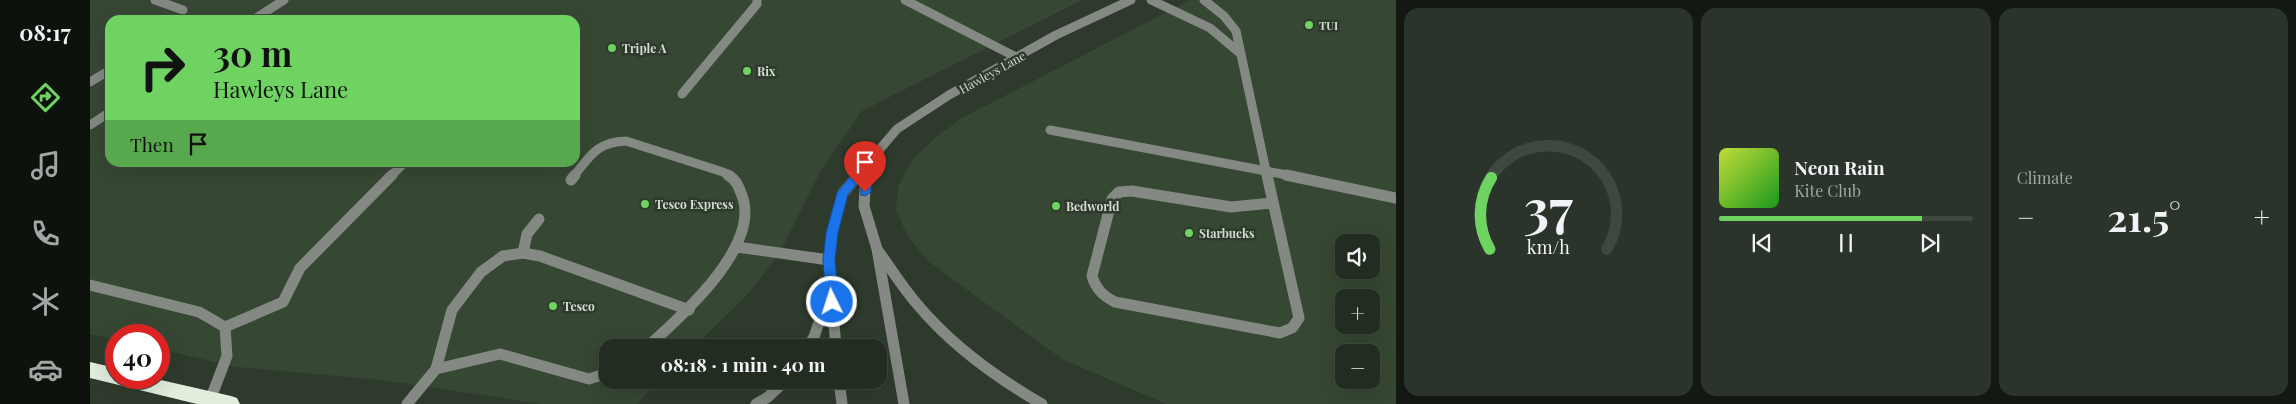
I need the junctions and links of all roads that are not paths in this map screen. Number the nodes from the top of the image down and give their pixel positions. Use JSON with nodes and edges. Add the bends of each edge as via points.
{"nodes":[{"id":1,"x":155,"y":0,"type":"edge"},
{"id":2,"x":284,"y":0,"type":"edge"},
{"id":3,"x":756,"y":0,"type":"edge"},
{"id":4,"x":905,"y":0,"type":"edge"},
{"id":5,"x":1132,"y":0,"type":"edge"},
{"id":6,"x":1151,"y":0,"type":"edge"},
{"id":7,"x":1204,"y":0,"type":"edge"},
{"id":8,"x":182,"y":10,"type":"dead end"},
{"id":9,"x":261,"y":15,"type":"edge"},
{"id":10,"x":1242,"y":54,"type":"junction"},
{"id":11,"x":1018,"y":58,"type":"junction"},
{"id":12,"x":105,"y":73,"type":"edge"},
{"id":13,"x":90,"y":82,"type":"edge"},
{"id":14,"x":682,"y":94,"type":"dead end"},
{"id":15,"x":105,"y":115,"type":"edge"},
{"id":16,"x":90,"y":125,"type":"edge"},
{"id":17,"x":1050,"y":130,"type":"dead end"},
{"id":18,"x":867,"y":164,"type":"junction"},
{"id":19,"x":400,"y":167,"type":"edge"},
{"id":20,"x":1266,"y":171,"type":"junction"},
{"id":21,"x":571,"y":180,"type":"dead end"},
{"id":22,"x":1396,"y":198,"type":"edge"},
{"id":23,"x":1273,"y":203,"type":"junction"},
{"id":24,"x":539,"y":219,"type":"dead end"},
{"id":25,"x":737,"y":247,"type":"junction"},
{"id":26,"x":877,"y":249,"type":"junction"},
{"id":27,"x":523,"y":253,"type":"junction"},
{"id":28,"x":829,"y":260,"type":"junction"},
{"id":29,"x":90,"y":285,"type":"edge"},
{"id":30,"x":831,"y":287,"type":"junction"},
{"id":31,"x":689,"y":310,"type":"junction"},
{"id":32,"x":225,"y":327,"type":"junction"},
{"id":33,"x":656,"y":339,"type":"edge"},
{"id":34,"x":813,"y":339,"type":"edge"},
{"id":35,"x":835,"y":339,"type":"edge"},
{"id":36,"x":436,"y":369,"type":"junction"},
{"id":37,"x":90,"y":370,"type":"edge"},
{"id":38,"x":105,"y":373,"type":"edge"},
{"id":39,"x":599,"y":376,"type":"edge"},
{"id":40,"x":166,"y":389,"type":"edge"},
{"id":41,"x":776,"y":389,"type":"edge"},
{"id":42,"x":840,"y":389,"type":"edge"},
{"id":43,"x":210,"y":400,"type":"junction"},
{"id":44,"x":230,"y":404,"type":"edge"},
{"id":45,"x":408,"y":404,"type":"edge"},
{"id":46,"x":756,"y":404,"type":"edge"},
{"id":47,"x":842,"y":404,"type":"edge"},
{"id":48,"x":904,"y":404,"type":"edge"},
{"id":49,"x":1042,"y":404,"type":"edge"}],
"edges":[{"from":1,"to":8,"type":"street"},
{"from":2,"to":9,"type":"street"},
{"from":3,"to":14,"type":"street","via":[[757,4]]},
{"from":4,"to":11,"type":"street"},
{"from":5,"to":11,"type":"street","name":"Hawleys Lane","via":[[1056,35]]},
{"from":6,"to":10,"type":"street","via":[[1201,21]]},
{"from":7,"to":10,"type":"street","via":[[1236,31]]},
{"from":10,"to":20,"type":"street"},
{"from":11,"to":18,"type":"street","name":"Hawleys Lane","via":[[949,95],[897,129]]},
{"from":12,"to":13,"type":"street"},
{"from":15,"to":16,"type":"street"},
{"from":17,"to":20,"type":"street"},
{"from":18,"to":26,"type":"street","via":[[864,206]]},
{"from":18,"to":28,"type":"street","name":"Hawleys Lane","via":[[843,193],[832,233]]},
{"from":19,"to":32,"type":"street","via":[[300,268],[283,302]]},
{"from":20,"to":22,"type":"street"},
{"from":20,"to":23,"type":"street"},
{"from":21,"to":25,"type":"street","via":[[598,146],[616,141],[626,141],[723,172],[735,179],[746,204],[745,226]]},
{"from":23,"to":23,"type":"street","via":[[1299,318],[1292,328],[1280,333],[1115,302],[1095,286],[1092,276],[1112,199],[1119,192],[1132,191],[1231,207]]},
{"from":24,"to":27,"type":"street","via":[[527,234]]},
{"from":25,"to":28,"type":"street"},
{"from":25,"to":31,"type":"street"},
{"from":26,"to":48,"type":"street"},
{"from":26,"to":49,"type":"street","via":[[922,311],[977,363]]},
{"from":27,"to":31,"type":"street","via":[[540,256]]},
{"from":27,"to":36,"type":"street","via":[[503,256],[481,272],[452,310]]},
{"from":28,"to":30,"type":"street","name":"Hawleys Lane"},
{"from":29,"to":32,"type":"street","via":[[199,312]]},
{"from":30,"to":34,"type":"street"},
{"from":30,"to":35,"type":"street","name":"Hawleys Lane"},
{"from":31,"to":33,"type":"street"},
{"from":32,"to":43,"type":"street","via":[[229,342],[227,362]]},
{"from":36,"to":39,"type":"street","via":[[500,354],[589,379]]},
{"from":36,"to":45,"type":"street"},
{"from":37,"to":38,"type":"highway"},
{"from":40,"to":43,"type":"highway"},
{"from":41,"to":46,"type":"street"},
{"from":42,"to":47,"type":"street"},
{"from":43,"to":44,"type":"highway"}]}
